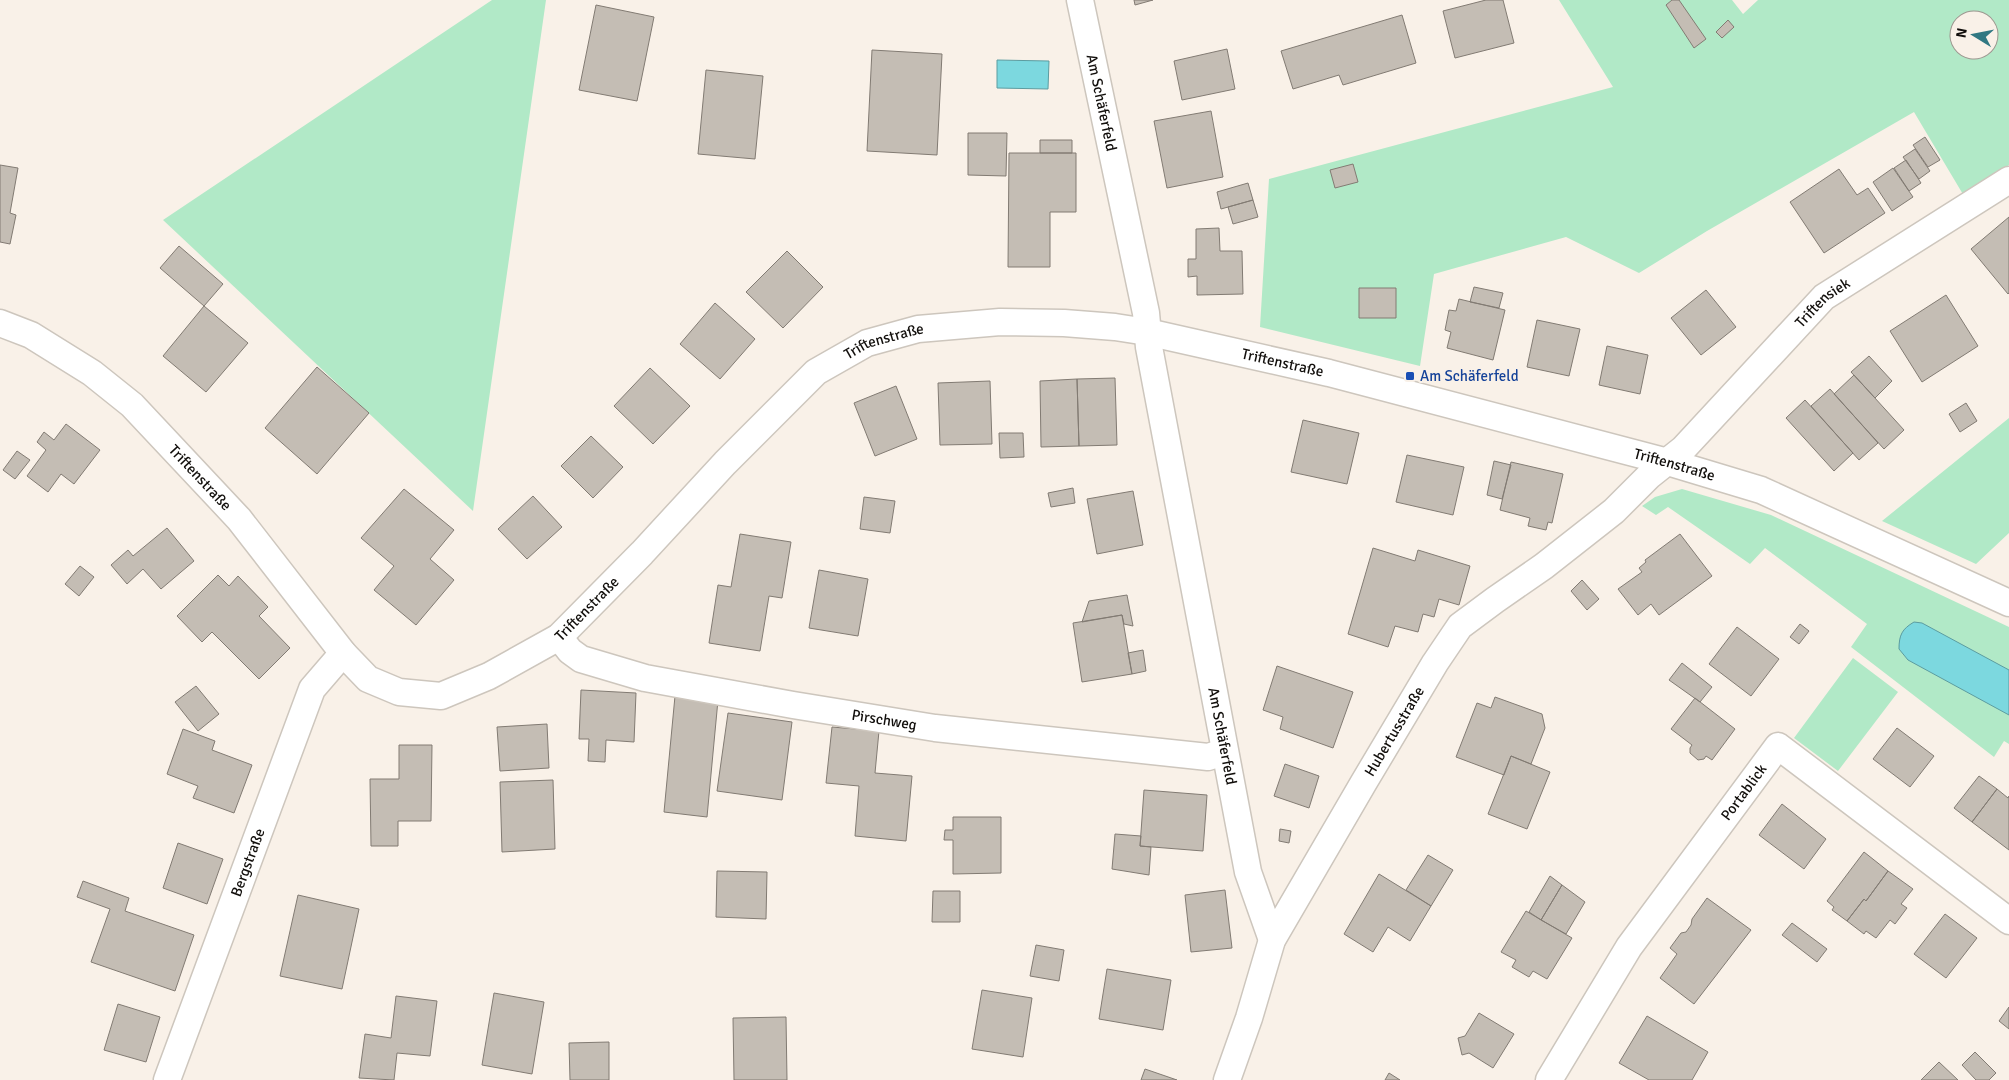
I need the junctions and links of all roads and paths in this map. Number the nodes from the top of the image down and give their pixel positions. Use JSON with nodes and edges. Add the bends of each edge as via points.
{"nodes":[{"id":1,"x":1080,"y":0,"type":"edge"},
{"id":2,"x":2009,"y":180,"type":"edge"},
{"id":3,"x":0,"y":323,"type":"edge"},
{"id":4,"x":1147,"y":332,"type":"junction"},
{"id":5,"x":1668,"y":462,"type":"junction"},
{"id":6,"x":2009,"y":603,"type":"edge"},
{"id":7,"x":559,"y":637,"type":"junction"},
{"id":8,"x":343,"y":653,"type":"junction"},
{"id":9,"x":1224,"y":752,"type":"junction"},
{"id":10,"x":2009,"y":921,"type":"edge"},
{"id":11,"x":1272,"y":940,"type":"junction"},
{"id":12,"x":167,"y":1080,"type":"edge"},
{"id":13,"x":1227,"y":1080,"type":"edge"},
{"id":14,"x":1549,"y":1080,"type":"edge"}],
"edges":[{"from":1,"to":4,"type":"street","name":"Am Schäferfeld","via":[[1146,313]]},
{"from":2,"to":5,"type":"street","name":"Triftensiek","via":[[1824,297]]},
{"from":3,"to":8,"type":"street","name":"Triftenstraße","via":[[38,340],[92,373],[132,405],[240,518]]},
{"from":4,"to":5,"type":"street","name":"Triftenstraße","via":[[1329,373]]},
{"from":4,"to":7,"type":"street","name":"Triftenstraße","via":[[1064,323],[1000,322],[918,328],[867,343],[816,372],[724,463],[642,554]]},
{"from":4,"to":9,"type":"street","name":"Am Schäferfeld"},
{"from":5,"to":6,"type":"street","name":"Triftenstraße","via":[[1761,490]]},
{"from":5,"to":11,"type":"street","name":"Hubertusstraße","via":[[1649,476],[1614,512],[1460,626]]},
{"from":7,"to":8,"type":"street","name":"Triftenstraße","via":[[489,676],[441,696],[399,692],[368,679]]},
{"from":7,"to":9,"type":"street","name":"Pirschweg","via":[[580,659],[645,678],[793,705],[944,729],[1208,757]]},
{"from":8,"to":12,"type":"street","name":"Bergstraße","via":[[312,689]]},
{"from":9,"to":11,"type":"street","name":"Am Schäferfeld","via":[[1248,872]]},
{"from":10,"to":14,"type":"street","name":"Portablick","via":[[1778,746],[1629,947]]},
{"from":11,"to":13,"type":"street","name":"Hubertusstraße"}]}
